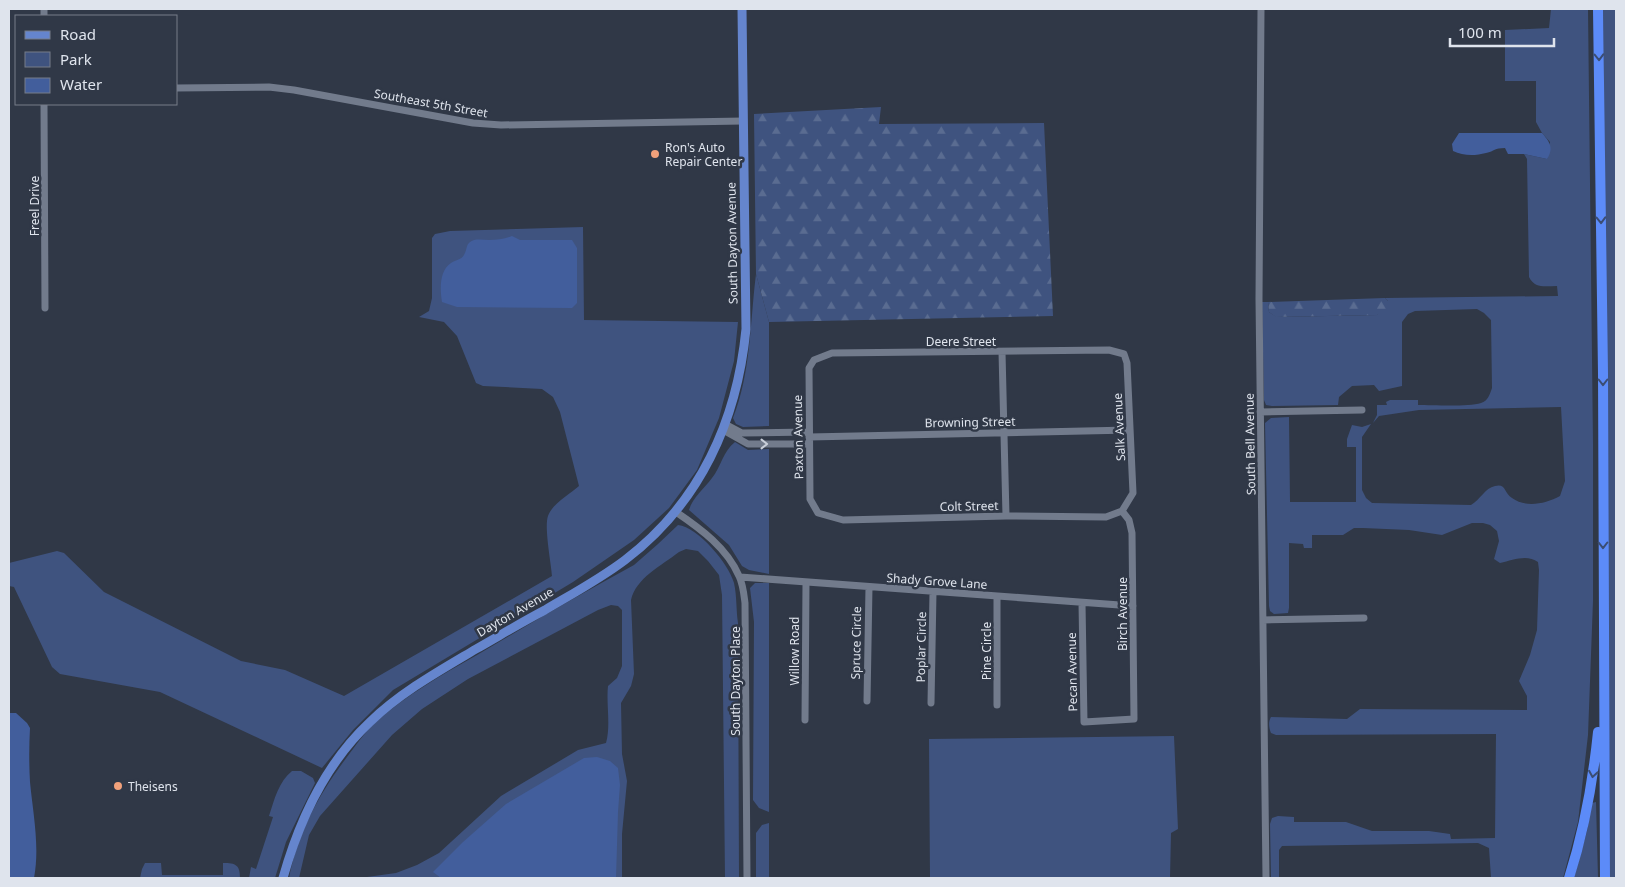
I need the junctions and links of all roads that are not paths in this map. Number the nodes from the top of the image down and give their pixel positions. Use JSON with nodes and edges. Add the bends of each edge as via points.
{"nodes":[{"id":1,"x":742,"y":9,"type":"edge"},
{"id":2,"x":1261,"y":9,"type":"edge"},
{"id":3,"x":1598,"y":9,"type":"edge"},
{"id":4,"x":178,"y":88,"type":"edge"},
{"id":5,"x":44,"y":105,"type":"edge"},
{"id":6,"x":743,"y":121,"type":"junction"},
{"id":7,"x":45,"y":308,"type":"dead end"},
{"id":8,"x":1109,"y":350,"type":"joint"},
{"id":9,"x":1002,"y":352,"type":"junction"},
{"id":10,"x":743,"y":356,"type":"joint"},
{"id":11,"x":814,"y":360,"type":"joint"},
{"id":12,"x":1362,"y":410,"type":"dead end"},
{"id":13,"x":1260,"y":412,"type":"junction"},
{"id":14,"x":724,"y":427,"type":"junction"},
{"id":15,"x":1130,"y":430,"type":"junction"},
{"id":16,"x":1004,"y":433,"type":"junction"},
{"id":17,"x":809,"y":438,"type":"junction"},
{"id":18,"x":1122,"y":511,"type":"junction"},
{"id":19,"x":676,"y":512,"type":"junction"},
{"id":20,"x":818,"y":513,"type":"joint"},
{"id":21,"x":1006,"y":516,"type":"junction"},
{"id":22,"x":740,"y":577,"type":"junction"},
{"id":23,"x":806,"y":582,"type":"junction"},
{"id":24,"x":869,"y":587,"type":"junction"},
{"id":25,"x":933,"y":592,"type":"junction"},
{"id":26,"x":997,"y":596,"type":"junction"},
{"id":27,"x":1082,"y":603,"type":"junction"},
{"id":28,"x":1133,"y":606,"type":"junction"},
{"id":29,"x":1364,"y":618,"type":"dead end"},
{"id":30,"x":1263,"y":620,"type":"junction"},
{"id":31,"x":1603,"y":673,"type":"junction"},
{"id":32,"x":867,"y":700,"type":"dead end"},
{"id":33,"x":931,"y":703,"type":"dead end"},
{"id":34,"x":998,"y":705,"type":"dead end"},
{"id":35,"x":1134,"y":719,"type":"joint"},
{"id":36,"x":805,"y":720,"type":"dead end"},
{"id":37,"x":282,"y":878,"type":"edge"},
{"id":38,"x":747,"y":878,"type":"edge"},
{"id":39,"x":1266,"y":878,"type":"edge"},
{"id":40,"x":1569,"y":878,"type":"edge"},
{"id":41,"x":1605,"y":878,"type":"edge"}],
"edges":[{"from":1,"to":6,"type":"main road","name":"South Dayton Avenue"},
{"from":2,"to":13,"type":"street","name":"South Bell Avenue"},
{"from":3,"to":31,"type":"highway","one_way":true},
{"from":4,"to":6,"type":"street","name":"Southeast 5th Street","via":[[269,87],[454,120],[501,125]]},
{"from":5,"to":7,"type":"street","name":"Freel Drive"},
{"from":6,"to":10,"type":"main road","name":"South Dayton Avenue","via":[[746,281]]},
{"from":8,"to":9,"type":"street","name":"Deere Street"},
{"from":8,"to":15,"type":"street","name":"Salk Avenue","via":[[1124,354],[1127,363]]},
{"from":9,"to":11,"type":"street","name":"Deere Street","via":[[832,353]]},
{"from":9,"to":16,"type":"street"},
{"from":10,"to":14,"type":"main road","name":"Dayton Avenue"},
{"from":11,"to":17,"type":"street","name":"Paxton Avenue","via":[[809,368]]},
{"from":12,"to":13,"type":"street"},
{"from":13,"to":30,"type":"street","name":"South Bell Avenue"},
{"from":14,"to":17,"type":"street","name":"Browning Street","via":[[742,433]]},
{"from":14,"to":17,"type":"street","name":"Browning Street","one_way":true,"via":[[748,444]]},
{"from":14,"to":19,"type":"main road","name":"Dayton Avenue","via":[[708,463]]},
{"from":15,"to":16,"type":"street","name":"Browning Street"},
{"from":15,"to":18,"type":"street","name":"Salk Avenue","via":[[1132,493]]},
{"from":16,"to":17,"type":"street","name":"Browning Street"},
{"from":16,"to":21,"type":"street"},
{"from":17,"to":20,"type":"street","name":"Paxton Avenue","via":[[810,499]]},
{"from":18,"to":21,"type":"street","name":"Colt Street","via":[[1106,517]]},
{"from":18,"to":28,"type":"street","name":"Birch Avenue","via":[[1130,520],[1132,533]]},
{"from":19,"to":22,"type":"street","name":"South Dayton Place","via":[[710,537],[729,558]]},
{"from":19,"to":37,"type":"main road","name":"Dayton Avenue","via":[[626,560],[591,584],[429,677],[370,722],[349,744],[324,779],[305,814]]},
{"from":20,"to":21,"type":"street","name":"Colt Street","via":[[842,520]]},
{"from":22,"to":23,"type":"street","name":"Shady Grove Lane"},
{"from":22,"to":38,"type":"street","name":"South Dayton Place","via":[[745,603]]},
{"from":23,"to":24,"type":"street","name":"Shady Grove Lane"},
{"from":23,"to":36,"type":"street","name":"Willow Road"},
{"from":24,"to":25,"type":"street","name":"Shady Grove Lane"},
{"from":24,"to":32,"type":"street","name":"Spruce Circle"},
{"from":25,"to":26,"type":"street","name":"Shady Grove Lane"},
{"from":25,"to":33,"type":"street","name":"Poplar Circle"},
{"from":26,"to":27,"type":"street","name":"Shady Grove Lane"},
{"from":26,"to":34,"type":"street","name":"Pine Circle"},
{"from":27,"to":28,"type":"street","name":"Shady Grove Lane"},
{"from":27,"to":35,"type":"street","name":"Pecan Avenue","via":[[1084,722]]},
{"from":28,"to":35,"type":"street","name":"Birch Avenue"},
{"from":29,"to":30,"type":"street"},
{"from":30,"to":39,"type":"street","name":"South Bell Avenue"},
{"from":31,"to":40,"type":"highway","one_way":true,"via":[[1594,771],[1579,849]]},
{"from":31,"to":41,"type":"highway"}]}
